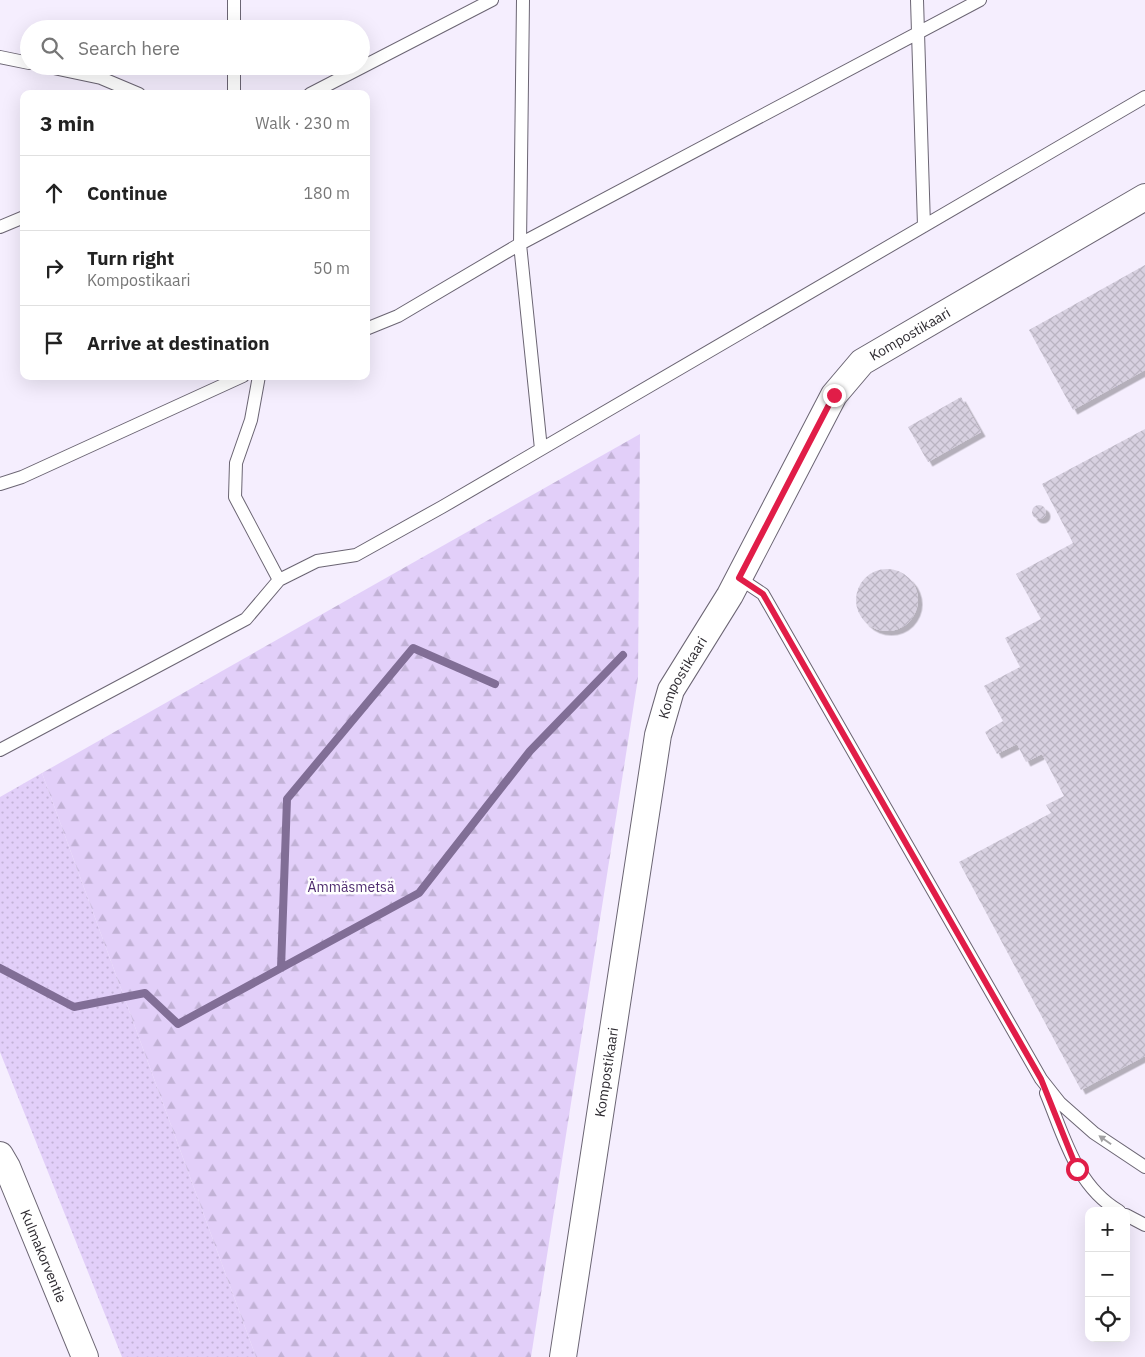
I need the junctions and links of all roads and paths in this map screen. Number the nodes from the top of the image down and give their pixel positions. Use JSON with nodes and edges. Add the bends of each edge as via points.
{"nodes":[{"id":1,"x":234,"y":0,"type":"edge"},
{"id":2,"x":492,"y":0,"type":"edge"},
{"id":3,"x":523,"y":0,"type":"edge"},
{"id":4,"x":917,"y":0,"type":"edge"},
{"id":5,"x":980,"y":0,"type":"edge"},
{"id":6,"x":234,"y":20,"type":"edge"},
{"id":7,"x":918,"y":34,"type":"junction"},
{"id":8,"x":0,"y":57,"type":"edge"},
{"id":9,"x":20,"y":61,"type":"edge"},
{"id":10,"x":370,"y":63,"type":"edge"},
{"id":11,"x":87,"y":75,"type":"edge"},
{"id":12,"x":234,"y":75,"type":"edge"},
{"id":13,"x":347,"y":75,"type":"edge"},
{"id":14,"x":130,"y":90,"type":"edge"},
{"id":15,"x":234,"y":90,"type":"edge"},
{"id":16,"x":318,"y":90,"type":"edge"},
{"id":17,"x":1145,"y":97,"type":"edge"},
{"id":18,"x":1145,"y":197,"type":"edge"},
{"id":19,"x":20,"y":219,"type":"edge"},
{"id":20,"x":924,"y":226,"type":"junction"},
{"id":21,"x":0,"y":227,"type":"edge"},
{"id":22,"x":520,"y":244,"type":"junction"},
{"id":23,"x":370,"y":327,"type":"edge"},
{"id":24,"x":234,"y":380,"type":"edge"},
{"id":25,"x":259,"y":380,"type":"edge"},
{"id":26,"x":541,"y":449,"type":"junction"},
{"id":27,"x":0,"y":484,"type":"edge"},
{"id":28,"x":739,"y":578,"type":"junction"},
{"id":29,"x":279,"y":580,"type":"junction"},
{"id":30,"x":0,"y":750,"type":"edge"},
{"id":31,"x":1041,"y":1079,"type":"junction"},
{"id":32,"x":0,"y":1155,"type":"edge"},
{"id":33,"x":1145,"y":1167,"type":"edge"},
{"id":34,"x":1112,"y":1207,"type":"edge"},
{"id":35,"x":1130,"y":1217,"type":"edge"},
{"id":36,"x":1145,"y":1225,"type":"edge"},
{"id":37,"x":85,"y":1357,"type":"edge"},
{"id":38,"x":563,"y":1357,"type":"edge"}],
"edges":[{"from":1,"to":6,"type":"lane"},
{"from":2,"to":10,"type":"lane"},
{"from":3,"to":22,"type":"lane"},
{"from":4,"to":7,"type":"lane"},
{"from":5,"to":7,"type":"lane"},
{"from":7,"to":20,"type":"lane"},
{"from":7,"to":22,"type":"lane"},
{"from":8,"to":9,"type":"lane"},
{"from":11,"to":14,"type":"lane"},
{"from":12,"to":15,"type":"lane"},
{"from":13,"to":16,"type":"lane"},
{"from":17,"to":20,"type":"lane"},
{"from":18,"to":28,"type":"street","name":"Kompostikaari","via":[[862,362],[834,395]]},
{"from":19,"to":21,"type":"lane"},
{"from":20,"to":26,"type":"lane"},
{"from":22,"to":23,"type":"lane","via":[[398,316]]},
{"from":22,"to":26,"type":"lane"},
{"from":24,"to":27,"type":"lane","via":[[22,477]]},
{"from":25,"to":29,"type":"lane","via":[[251,420],[236,463],[235,497]]},
{"from":26,"to":29,"type":"lane","via":[[356,555],[316,562]]},
{"from":28,"to":31,"type":"lane","via":[[763,594]]},
{"from":28,"to":38,"type":"street","name":"Kompostikaari","via":[[671,690],[658,735]]},
{"from":29,"to":30,"type":"lane","via":[[246,619]]},
{"from":33,"to":31,"type":"lane","one_way":true,"via":[[1094,1133],[1060,1103]]},
{"from":31,"to":34,"type":"lane","via":[[1077,1169]]},
{"from":32,"to":37,"type":"street","name":"Kulmakorventie"},
{"from":35,"to":36,"type":"lane"}]}
